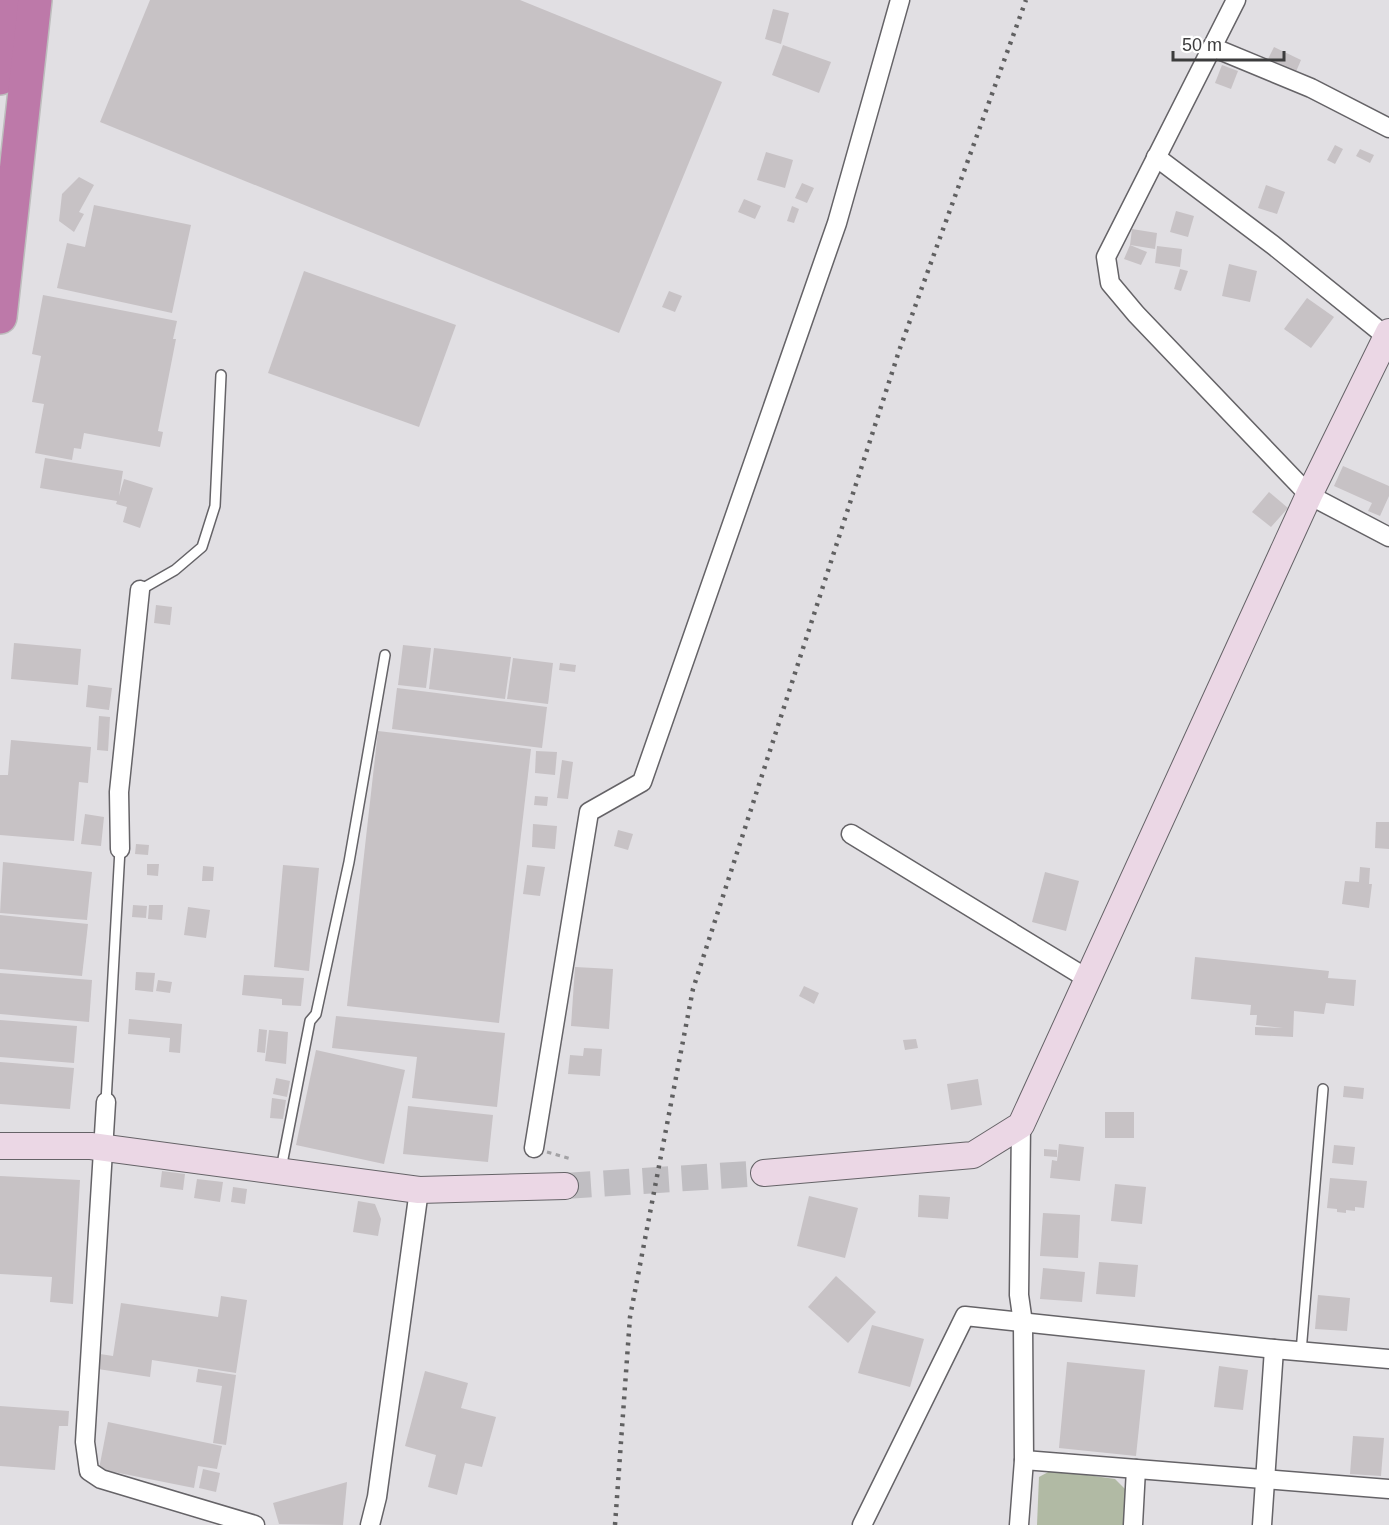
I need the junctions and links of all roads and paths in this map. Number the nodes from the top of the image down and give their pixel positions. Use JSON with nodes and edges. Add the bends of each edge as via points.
{"nodes":[{"id":1,"x":9,"y":0,"type":"edge"},
{"id":2,"x":34,"y":0,"type":"edge"},
{"id":3,"x":900,"y":0,"type":"edge"},
{"id":4,"x":1236,"y":0,"type":"edge"},
{"id":5,"x":1212,"y":47,"type":"junction"},
{"id":6,"x":0,"y":78,"type":"edge"},
{"id":7,"x":1389,"y":128,"type":"edge"},
{"id":8,"x":1156,"y":158,"type":"junction"},
{"id":9,"x":0,"y":316,"type":"edge"},
{"id":10,"x":1388,"y":335,"type":"edge"},
{"id":11,"x":221,"y":375,"type":"dead end"},
{"id":12,"x":1310,"y":495,"type":"junction"},
{"id":13,"x":1389,"y":537,"type":"edge"},
{"id":14,"x":140,"y":590,"type":"joint"},
{"id":15,"x":385,"y":655,"type":"dead end"},
{"id":16,"x":851,"y":834,"type":"dead end"},
{"id":17,"x":120,"y":849,"type":"joint"},
{"id":18,"x":1088,"y":979,"type":"junction"},
{"id":19,"x":1323,"y":1089,"type":"dead end"},
{"id":20,"x":106,"y":1102,"type":"joint"},
{"id":21,"x":1022,"y":1125,"type":"junction"},
{"id":22,"x":0,"y":1146,"type":"edge"},
{"id":23,"x":103,"y":1147,"type":"junction"},
{"id":24,"x":534,"y":1148,"type":"joint"},
{"id":25,"x":571,"y":1159,"type":"dead end"},
{"id":26,"x":280,"y":1171,"type":"junction"},
{"id":27,"x":764,"y":1173,"type":"tunnel mouth"},
{"id":28,"x":565,"y":1186,"type":"tunnel mouth"},
{"id":29,"x":419,"y":1190,"type":"junction"},
{"id":30,"x":1023,"y":1323,"type":"junction"},
{"id":31,"x":1274,"y":1350,"type":"junction"},
{"id":32,"x":1301,"y":1352,"type":"junction"},
{"id":33,"x":1389,"y":1359,"type":"edge"},
{"id":34,"x":1024,"y":1460,"type":"junction"},
{"id":35,"x":1136,"y":1469,"type":"junction"},
{"id":36,"x":1266,"y":1479,"type":"junction"},
{"id":37,"x":1389,"y":1489,"type":"edge"},
{"id":38,"x":255,"y":1525,"type":"edge"},
{"id":39,"x":370,"y":1525,"type":"edge"},
{"id":40,"x":862,"y":1525,"type":"edge"},
{"id":41,"x":1019,"y":1525,"type":"edge"},
{"id":42,"x":1133,"y":1525,"type":"edge"},
{"id":43,"x":1262,"y":1525,"type":"edge"}],
"edges":[{"from":1,"to":6,"type":"highway"},
{"from":2,"to":9,"type":"highway"},
{"from":3,"to":24,"type":"street","via":[[837,223],[642,782],[589,812]]},
{"from":4,"to":5,"type":"street"},
{"from":5,"to":7,"type":"street","via":[[1311,88]]},
{"from":5,"to":8,"type":"street"},
{"from":8,"to":10,"type":"street"},
{"from":8,"to":12,"type":"street","via":[[1106,257],[1110,283]]},
{"from":10,"to":12,"type":"street"},
{"from":11,"to":14,"type":"lane","via":[[215,506],[202,547],[175,570]]},
{"from":12,"to":13,"type":"street"},
{"from":12,"to":18,"type":"street"},
{"from":14,"to":17,"type":"street","via":[[119,792]]},
{"from":15,"to":26,"type":"lane","via":[[349,862],[315,1014],[310,1021]]},
{"from":16,"to":18,"type":"street"},
{"from":17,"to":20,"type":"lane"},
{"from":18,"to":21,"type":"street"},
{"from":19,"to":32,"type":"lane"},
{"from":20,"to":23,"type":"street"},
{"from":21,"to":27,"type":"street","via":[[973,1155]]},
{"from":21,"to":30,"type":"street","via":[[1019,1295]]},
{"from":22,"to":23,"type":"street"},
{"from":23,"to":26,"type":"street"},
{"from":23,"to":38,"type":"street","via":[[85,1442],[89,1471],[101,1479]]},
{"from":24,"to":25,"type":"path"},
{"from":26,"to":29,"type":"street"},
{"from":28,"to":29,"type":"street"},
{"from":29,"to":39,"type":"street"},
{"from":30,"to":31,"type":"street"},
{"from":30,"to":34,"type":"street"},
{"from":30,"to":40,"type":"street","via":[[965,1316]]},
{"from":31,"to":32,"type":"street"},
{"from":31,"to":36,"type":"street"},
{"from":32,"to":33,"type":"street"},
{"from":34,"to":35,"type":"street"},
{"from":34,"to":41,"type":"street"},
{"from":35,"to":36,"type":"street"},
{"from":35,"to":42,"type":"street"},
{"from":36,"to":37,"type":"street"},
{"from":36,"to":43,"type":"street"}]}
